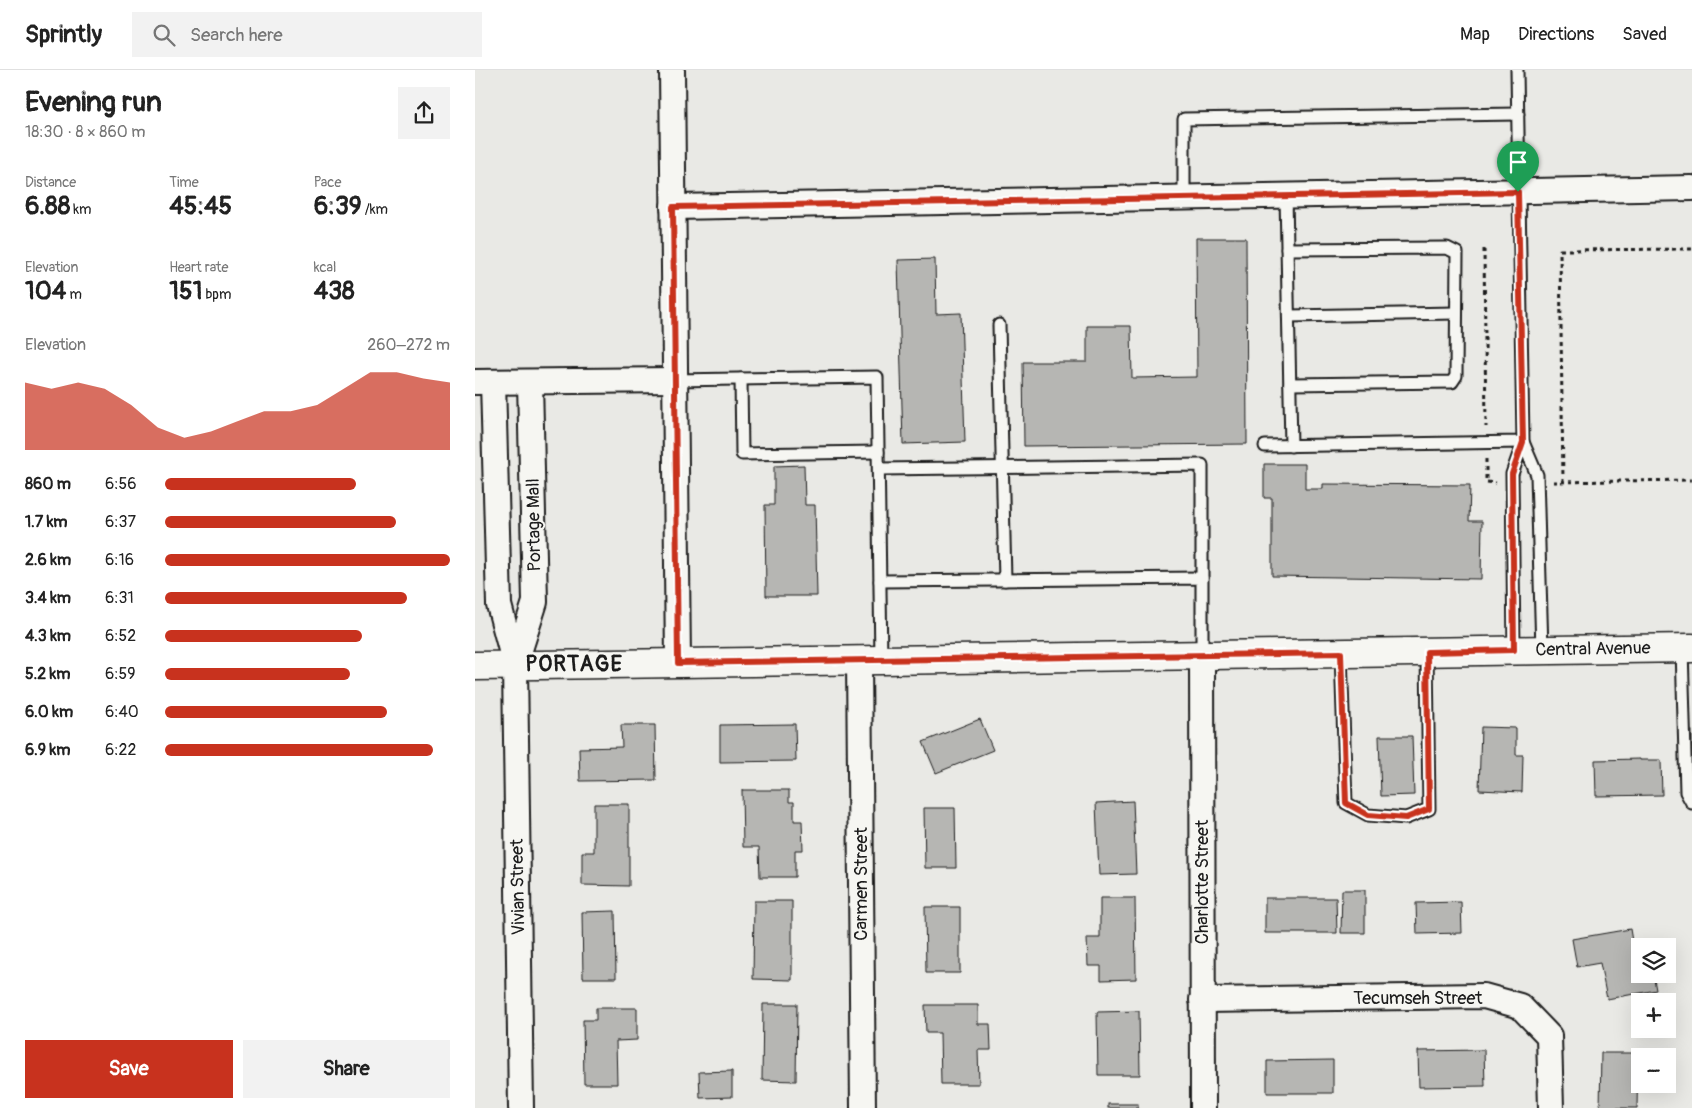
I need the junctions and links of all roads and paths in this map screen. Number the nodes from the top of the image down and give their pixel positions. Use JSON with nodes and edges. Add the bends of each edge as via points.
{"nodes":[{"id":1,"x":672,"y":70,"type":"edge"},
{"id":2,"x":1517,"y":70,"type":"edge"},
{"id":3,"x":1518,"y":114,"type":"junction"},
{"id":4,"x":1692,"y":188,"type":"edge"},
{"id":5,"x":1518,"y":192,"type":"junction"},
{"id":6,"x":1286,"y":196,"type":"junction"},
{"id":7,"x":1184,"y":198,"type":"junction"},
{"id":8,"x":673,"y":207,"type":"junction"},
{"id":9,"x":1692,"y":248,"type":"edge"},
{"id":10,"x":1287,"y":249,"type":"junction"},
{"id":11,"x":1456,"y":313,"type":"junction"},
{"id":12,"x":1289,"y":316,"type":"junction"},
{"id":13,"x":999,"y":325,"type":"dead end"},
{"id":14,"x":741,"y":379,"type":"junction"},
{"id":15,"x":674,"y":380,"type":"junction"},
{"id":16,"x":484,"y":382,"type":"edge"},
{"id":17,"x":530,"y":382,"type":"junction"},
{"id":18,"x":1290,"y":384,"type":"junction"},
{"id":19,"x":1523,"y":442,"type":"junction"},
{"id":20,"x":1265,"y":446,"type":"dead end"},
{"id":21,"x":1291,"y":446,"type":"junction"},
{"id":22,"x":878,"y":452,"type":"junction"},
{"id":23,"x":1002,"y":467,"type":"junction"},
{"id":24,"x":879,"y":469,"type":"junction"},
{"id":25,"x":1563,"y":482,"type":"dead end"},
{"id":26,"x":1202,"y":578,"type":"junction"},
{"id":27,"x":1005,"y":580,"type":"junction"},
{"id":28,"x":880,"y":581,"type":"junction"},
{"id":29,"x":1687,"y":648,"type":"edge"},
{"id":30,"x":1514,"y":650,"type":"junction"},
{"id":31,"x":1542,"y":650,"type":"junction"},
{"id":32,"x":1427,"y":652,"type":"junction"},
{"id":33,"x":1341,"y":653,"type":"junction"},
{"id":34,"x":1203,"y":655,"type":"junction"},
{"id":35,"x":870,"y":660,"type":"junction"},
{"id":36,"x":678,"y":663,"type":"junction"},
{"id":37,"x":475,"y":666,"type":"edge"},
{"id":38,"x":515,"y":666,"type":"junction"},
{"id":39,"x":1688,"y":702,"type":"edge"},
{"id":40,"x":1692,"y":803,"type":"edge"},
{"id":41,"x":1202,"y":1000,"type":"junction"},
{"id":42,"x":521,"y":1108,"type":"edge"},
{"id":43,"x":863,"y":1108,"type":"edge"},
{"id":44,"x":1203,"y":1108,"type":"edge"},
{"id":45,"x":1551,"y":1108,"type":"edge"}],
"edges":[{"from":1,"to":8,"type":"street"},
{"from":2,"to":3,"type":"lane"},
{"from":3,"to":5,"type":"lane"},
{"from":3,"to":7,"type":"lane","via":[[1184,119]]},
{"from":4,"to":5,"type":"street"},
{"from":5,"to":6,"type":"street"},
{"from":5,"to":19,"type":"lane"},
{"from":6,"to":7,"type":"street"},
{"from":6,"to":10,"type":"lane"},
{"from":7,"to":8,"type":"street"},
{"from":8,"to":15,"type":"street"},
{"from":9,"to":25,"type":"path","via":[[1560,250]]},
{"from":10,"to":11,"type":"lane","via":[[1447,248],[1457,253]]},
{"from":10,"to":12,"type":"lane"},
{"from":11,"to":12,"type":"lane"},
{"from":11,"to":18,"type":"lane","via":[[1456,376],[1451,382]]},
{"from":12,"to":18,"type":"lane"},
{"from":13,"to":23,"type":"lane"},
{"from":14,"to":15,"type":"lane"},
{"from":14,"to":22,"type":"lane","via":[[877,377]]},
{"from":14,"to":22,"type":"lane","via":[[742,454]]},
{"from":15,"to":17,"type":"street"},
{"from":15,"to":36,"type":"street"},
{"from":16,"to":17,"type":"street"},
{"from":16,"to":38,"type":"street","name":"Portage Mall","via":[[499,606]]},
{"from":17,"to":38,"type":"street","name":"Portage Mall","via":[[535,602]]},
{"from":18,"to":21,"type":"lane"},
{"from":19,"to":21,"type":"lane"},
{"from":19,"to":30,"type":"lane","via":[[1512,474]]},
{"from":19,"to":31,"type":"lane","via":[[1537,475]]},
{"from":20,"to":21,"type":"lane"},
{"from":22,"to":24,"type":"lane"},
{"from":23,"to":24,"type":"lane"},
{"from":23,"to":26,"type":"lane","via":[[1202,465]]},
{"from":23,"to":27,"type":"lane"},
{"from":24,"to":28,"type":"lane"},
{"from":26,"to":27,"type":"lane"},
{"from":26,"to":34,"type":"lane"},
{"from":27,"to":28,"type":"lane"},
{"from":28,"to":35,"type":"lane"},
{"from":29,"to":31,"type":"main road","name":"Central Avenue"},
{"from":29,"to":39,"type":"lane"},
{"from":30,"to":31,"type":"main road","name":"Central Avenue"},
{"from":30,"to":32,"type":"main road","name":"Central Avenue"},
{"from":32,"to":33,"type":"main road","name":"Central Avenue"},
{"from":32,"to":33,"type":"lane","via":[[1429,809],[1406,818],[1368,815],[1346,803]]},
{"from":33,"to":34,"type":"main road","name":"Central Avenue"},
{"from":34,"to":35,"type":"main road","name":"Central Avenue"},
{"from":34,"to":41,"type":"street","name":"Charlotte Street"},
{"from":35,"to":36,"type":"main road","name":"Central Avenue"},
{"from":35,"to":43,"type":"street","name":"Carmen Street"},
{"from":36,"to":38,"type":"main road","name":"Central Avenue"},
{"from":37,"to":38,"type":"main road","name":"Central Avenue"},
{"from":38,"to":42,"type":"street","name":"Vivian Street"},
{"from":39,"to":40,"type":"lane","via":[[1686,792]]},
{"from":41,"to":44,"type":"street","name":"Charlotte Street"},
{"from":41,"to":45,"type":"street","name":"Tecumseh Street","via":[[1484,996],[1519,1006],[1549,1036]]}]}
